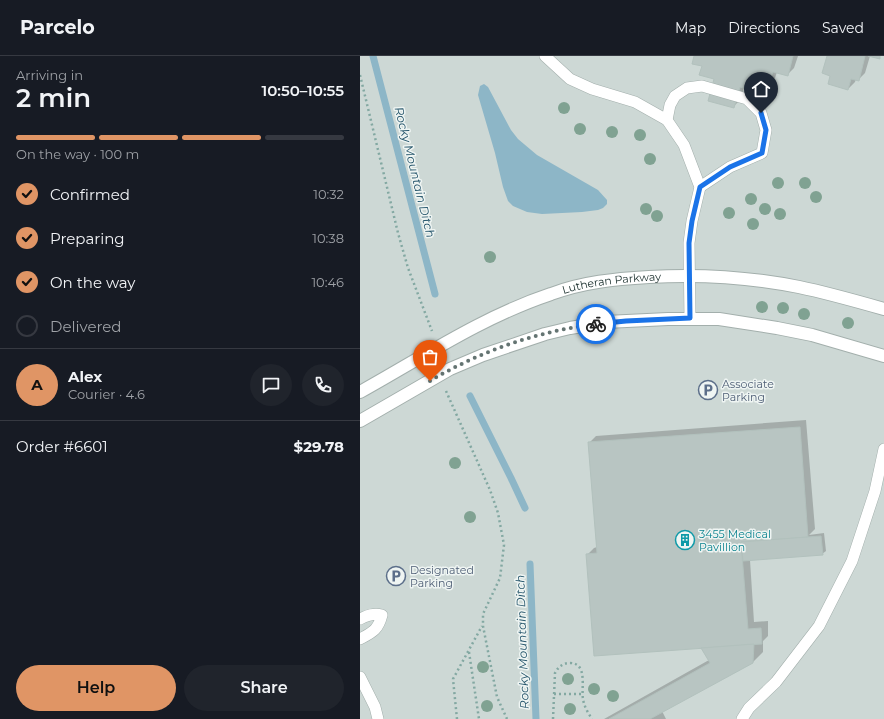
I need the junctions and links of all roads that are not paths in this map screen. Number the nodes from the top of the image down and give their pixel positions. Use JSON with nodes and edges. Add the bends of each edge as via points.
{"nodes":[{"id":1,"x":545,"y":56,"type":"edge"},
{"id":2,"x":667,"y":120,"type":"junction"},
{"id":3,"x":700,"y":187,"type":"junction"},
{"id":4,"x":689,"y":275,"type":"junction"},
{"id":5,"x":884,"y":309,"type":"edge"},
{"id":6,"x":690,"y":318,"type":"junction"},
{"id":7,"x":884,"y":356,"type":"edge"},
{"id":8,"x":360,"y":392,"type":"edge"},
{"id":9,"x":360,"y":421,"type":"edge"},
{"id":10,"x":884,"y":448,"type":"edge"},
{"id":11,"x":360,"y":619,"type":"edge"},
{"id":12,"x":360,"y":639,"type":"edge"},
{"id":13,"x":360,"y":678,"type":"edge"},
{"id":14,"x":378,"y":719,"type":"edge"},
{"id":15,"x":742,"y":719,"type":"edge"}],
"edges":[{"from":1,"to":2,"type":"lane","via":[[570,79],[592,89],[635,102]]},
{"from":2,"to":3,"type":"lane","via":[[684,145]]},
{"from":2,"to":3,"type":"lane","via":[[675,96],[687,88],[702,86],[747,99],[761,113],[766,130],[762,153],[730,167]]},
{"from":3,"to":4,"type":"lane","via":[[689,243]]},
{"from":4,"to":5,"type":"street","name":"Lutheran Parkway","via":[[719,276],[799,287]]},
{"from":4,"to":6,"type":"lane"},
{"from":4,"to":8,"type":"street","name":"Lutheran Parkway","via":[[612,279],[550,294],[495,317]]},
{"from":6,"to":7,"type":"street","via":[[719,319],[777,328]]},
{"from":6,"to":9,"type":"street","via":[[626,321],[545,334],[504,347],[440,375]]},
{"from":10,"to":15,"type":"lane","via":[[875,491],[852,561],[819,626],[776,682],[749,708]]},
{"from":11,"to":12,"type":"lane","via":[[368,615],[382,615],[378,627]]},
{"from":13,"to":14,"type":"lane","via":[[376,707]]}]}
